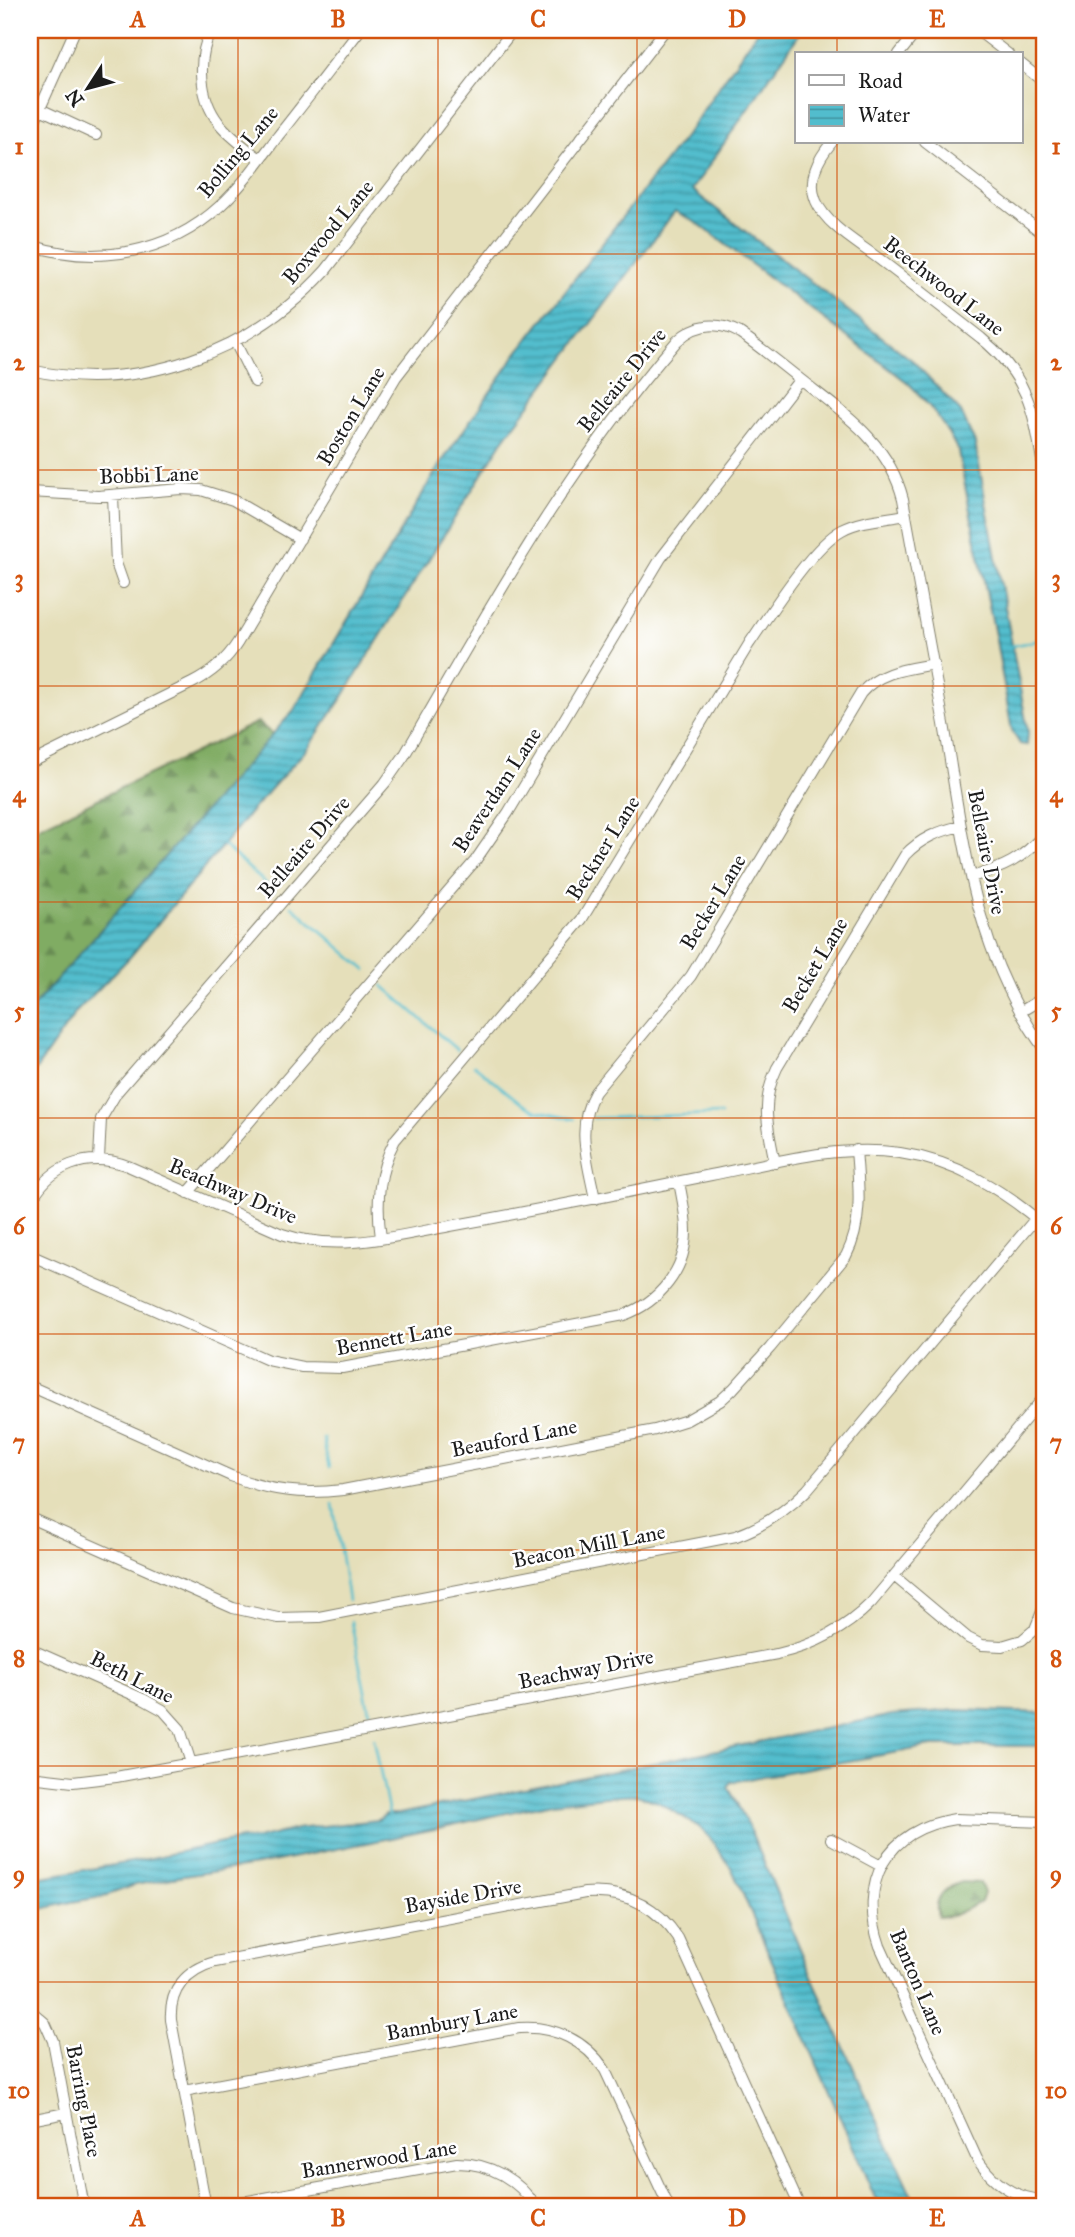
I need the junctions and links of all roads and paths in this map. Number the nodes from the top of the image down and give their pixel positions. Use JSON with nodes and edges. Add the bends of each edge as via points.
{"nodes":[{"id":1,"x":75,"y":30,"type":"edge"},
{"id":2,"x":211,"y":30,"type":"edge"},
{"id":3,"x":360,"y":30,"type":"edge"},
{"id":4,"x":513,"y":30,"type":"edge"},
{"id":5,"x":665,"y":30,"type":"edge"},
{"id":6,"x":918,"y":30,"type":"edge"},
{"id":7,"x":977,"y":30,"type":"edge"},
{"id":8,"x":901,"y":52,"type":"edge"},
{"id":9,"x":1006,"y":52,"type":"edge"},
{"id":10,"x":1023,"y":66,"type":"edge"},
{"id":11,"x":1045,"y":83,"type":"edge"},
{"id":12,"x":40,"y":109,"type":"junction"},
{"id":13,"x":30,"y":131,"type":"edge"},
{"id":14,"x":96,"y":135,"type":"dead end"},
{"id":15,"x":830,"y":144,"type":"edge"},
{"id":16,"x":928,"y":144,"type":"edge"},
{"id":17,"x":260,"y":159,"type":"junction"},
{"id":18,"x":1045,"y":235,"type":"edge"},
{"id":19,"x":30,"y":245,"type":"edge"},
{"id":20,"x":235,"y":342,"type":"junction"},
{"id":21,"x":30,"y":370,"type":"edge"},
{"id":22,"x":800,"y":379,"type":"junction"},
{"id":23,"x":255,"y":382,"type":"dead end"},
{"id":24,"x":1045,"y":477,"type":"edge"},
{"id":25,"x":30,"y":492,"type":"edge"},
{"id":26,"x":113,"y":496,"type":"junction"},
{"id":27,"x":906,"y":515,"type":"junction"},
{"id":28,"x":300,"y":539,"type":"junction"},
{"id":29,"x":123,"y":583,"type":"dead end"},
{"id":30,"x":934,"y":664,"type":"junction"},
{"id":31,"x":30,"y":763,"type":"edge"},
{"id":32,"x":961,"y":826,"type":"junction"},
{"id":33,"x":1045,"y":833,"type":"edge"},
{"id":34,"x":971,"y":877,"type":"junction"},
{"id":35,"x":1045,"y":997,"type":"edge"},
{"id":36,"x":1020,"y":1013,"type":"junction"},
{"id":37,"x":1045,"y":1050,"type":"edge"},
{"id":38,"x":856,"y":1150,"type":"junction"},
{"id":39,"x":99,"y":1159,"type":"junction"},
{"id":40,"x":775,"y":1163,"type":"junction"},
{"id":41,"x":679,"y":1182,"type":"junction"},
{"id":42,"x":188,"y":1193,"type":"junction"},
{"id":43,"x":595,"y":1199,"type":"junction"},
{"id":44,"x":30,"y":1204,"type":"edge"},
{"id":45,"x":1036,"y":1217,"type":"junction"},
{"id":46,"x":1045,"y":1226,"type":"edge"},
{"id":47,"x":381,"y":1238,"type":"junction"},
{"id":48,"x":30,"y":1255,"type":"edge"},
{"id":49,"x":30,"y":1386,"type":"edge"},
{"id":50,"x":1044,"y":1401,"type":"edge"},
{"id":51,"x":30,"y":1518,"type":"edge"},
{"id":52,"x":894,"y":1576,"type":"junction"},
{"id":53,"x":1045,"y":1604,"type":"edge"},
{"id":54,"x":30,"y":1649,"type":"edge"},
{"id":55,"x":191,"y":1763,"type":"junction"},
{"id":56,"x":30,"y":1777,"type":"edge"},
{"id":57,"x":1045,"y":1822,"type":"edge"},
{"id":58,"x":831,"y":1839,"type":"dead end"},
{"id":59,"x":881,"y":1866,"type":"junction"},
{"id":60,"x":30,"y":2010,"type":"edge"},
{"id":61,"x":184,"y":2091,"type":"junction"},
{"id":62,"x":66,"y":2113,"type":"junction"},
{"id":63,"x":30,"y":2120,"type":"edge"},
{"id":64,"x":1045,"y":2200,"type":"edge"},
{"id":65,"x":1032,"y":2204,"type":"edge"},
{"id":66,"x":84,"y":2207,"type":"edge"},
{"id":67,"x":206,"y":2207,"type":"edge"},
{"id":68,"x":215,"y":2207,"type":"edge"},
{"id":69,"x":536,"y":2207,"type":"edge"},
{"id":70,"x":668,"y":2207,"type":"edge"},
{"id":71,"x":800,"y":2207,"type":"edge"}],
"edges":[{"from":1,"to":12,"type":"street"},
{"from":2,"to":17,"type":"street","via":[[202,67],[208,104],[223,127]]},
{"from":3,"to":17,"type":"street","name":"Bolling Lane"},
{"from":4,"to":20,"type":"street","name":"Boxwood Lane","via":[[320,276],[283,311]]},
{"from":5,"to":28,"type":"street","name":"Boston Lane","via":[[401,370]]},
{"from":6,"to":8,"type":"street"},
{"from":7,"to":9,"type":"street"},
{"from":10,"to":11,"type":"street"},
{"from":12,"to":13,"type":"street"},
{"from":12,"to":14,"type":"street"},
{"from":15,"to":24,"type":"street","name":"Beechwood Lane","via":[[814,170],[813,189],[819,206],[841,229],[1003,358],[1032,407]]},
{"from":16,"to":18,"type":"street"},
{"from":17,"to":19,"type":"street","name":"Bolling Lane","via":[[211,214],[159,244],[92,256],[55,253]]},
{"from":20,"to":21,"type":"street","name":"Boxwood Lane","via":[[175,365],[137,373],[80,376]]},
{"from":20,"to":23,"type":"street"},
{"from":22,"to":27,"type":"street","name":"Belleaire Drive","via":[[877,444],[897,478]]},
{"from":22,"to":39,"type":"street","name":"Belleaire Drive","via":[[728,327],[702,326],[677,341],[561,492],[385,783],[111,1099],[100,1125]]},
{"from":22,"to":42,"type":"street","name":"Beaverdam Lane","via":[[661,558],[475,861]]},
{"from":25,"to":26,"type":"street","name":"Bobbi Lane"},
{"from":26,"to":28,"type":"street","name":"Bobbi Lane","via":[[181,489],[210,492]]},
{"from":26,"to":29,"type":"street","via":[[116,566]]},
{"from":27,"to":30,"type":"street","name":"Belleaire Drive"},
{"from":27,"to":47,"type":"street","name":"Beckner Lane","via":[[835,534],[774,608],[582,919],[399,1134],[380,1183]]},
{"from":28,"to":31,"type":"street","name":"Boston Lane","via":[[233,649],[214,670]]},
{"from":30,"to":32,"type":"street","name":"Belleaire Drive"},
{"from":30,"to":43,"type":"street","name":"Becker Lane","via":[[888,674],[861,692],[691,975],[595,1092],[587,1108],[584,1138]]},
{"from":32,"to":34,"type":"street","name":"Belleaire Drive"},
{"from":32,"to":40,"type":"street","name":"Becket Lane","via":[[931,835],[905,855],[777,1068],[766,1107]]},
{"from":33,"to":34,"type":"street","via":[[1005,867]]},
{"from":34,"to":36,"type":"street","name":"Belleaire Drive","via":[[988,943]]},
{"from":35,"to":36,"type":"street"},
{"from":36,"to":37,"type":"street","name":"Belleaire Drive"},
{"from":38,"to":40,"type":"street","name":"Beachway Drive"},
{"from":38,"to":45,"type":"street","name":"Beachway Drive","via":[[901,1153],[945,1164],[974,1175]]},
{"from":38,"to":49,"type":"street","name":"Beauford Lane","via":[[857,1222],[852,1245],[836,1270],[733,1389],[696,1415],[655,1430],[342,1490],[293,1493],[231,1476]]},
{"from":39,"to":42,"type":"street","name":"Beachway Drive","via":[[120,1163]]},
{"from":39,"to":44,"type":"street","name":"Beachway Drive","via":[[61,1168],[45,1181]]},
{"from":40,"to":41,"type":"street","name":"Beachway Drive"},
{"from":41,"to":43,"type":"street","name":"Beachway Drive"},
{"from":41,"to":48,"type":"street","name":"Bennett Lane","via":[[687,1233],[681,1259],[664,1288],[636,1310],[342,1368],[268,1360]]},
{"from":42,"to":47,"type":"street","name":"Beachway Drive","via":[[302,1240],[345,1243]]},
{"from":43,"to":47,"type":"street","name":"Beachway Drive"},
{"from":45,"to":46,"type":"street","name":"Beachway Drive"},
{"from":45,"to":51,"type":"street","name":"Beacon Mill Lane","via":[[807,1490],[782,1513],[736,1536],[319,1617],[278,1618],[233,1608]]},
{"from":50,"to":52,"type":"street","name":"Beachway Drive"},
{"from":52,"to":53,"type":"street","via":[[968,1638],[988,1646],[1026,1637],[1039,1622]]},
{"from":52,"to":55,"type":"street","name":"Beachway Drive","via":[[844,1625],[786,1652]]},
{"from":54,"to":55,"type":"street","name":"Beth Lane","via":[[163,1710],[183,1734]]},
{"from":55,"to":56,"type":"street","name":"Beachway Drive","via":[[83,1782]]},
{"from":57,"to":59,"type":"street","name":"Banton Lane","via":[[941,1821],[905,1840]]},
{"from":58,"to":59,"type":"street"},
{"from":59,"to":65,"type":"street","name":"Banton Lane","via":[[872,1901],[875,1933],[948,2097],[986,2171]]},
{"from":60,"to":62,"type":"street","name":"Barring Place","via":[[51,2036]]},
{"from":61,"to":67,"type":"street","name":"Bayside Drive"},
{"from":61,"to":70,"type":"street","name":"Bannbury Lane","via":[[519,2028],[551,2030],[583,2046],[605,2070]]},
{"from":61,"to":71,"type":"street","name":"Bayside Drive","via":[[171,2008],[179,1986],[197,1969],[585,1893],[616,1894],[648,1906],[678,1938]]},
{"from":62,"to":63,"type":"street"},
{"from":62,"to":66,"type":"street","name":"Barring Place"},
{"from":64,"to":65,"type":"street","name":"Banton Lane"},
{"from":68,"to":69,"type":"street","name":"Bannerwood Lane","via":[[457,2162],[507,2177]]}]}
